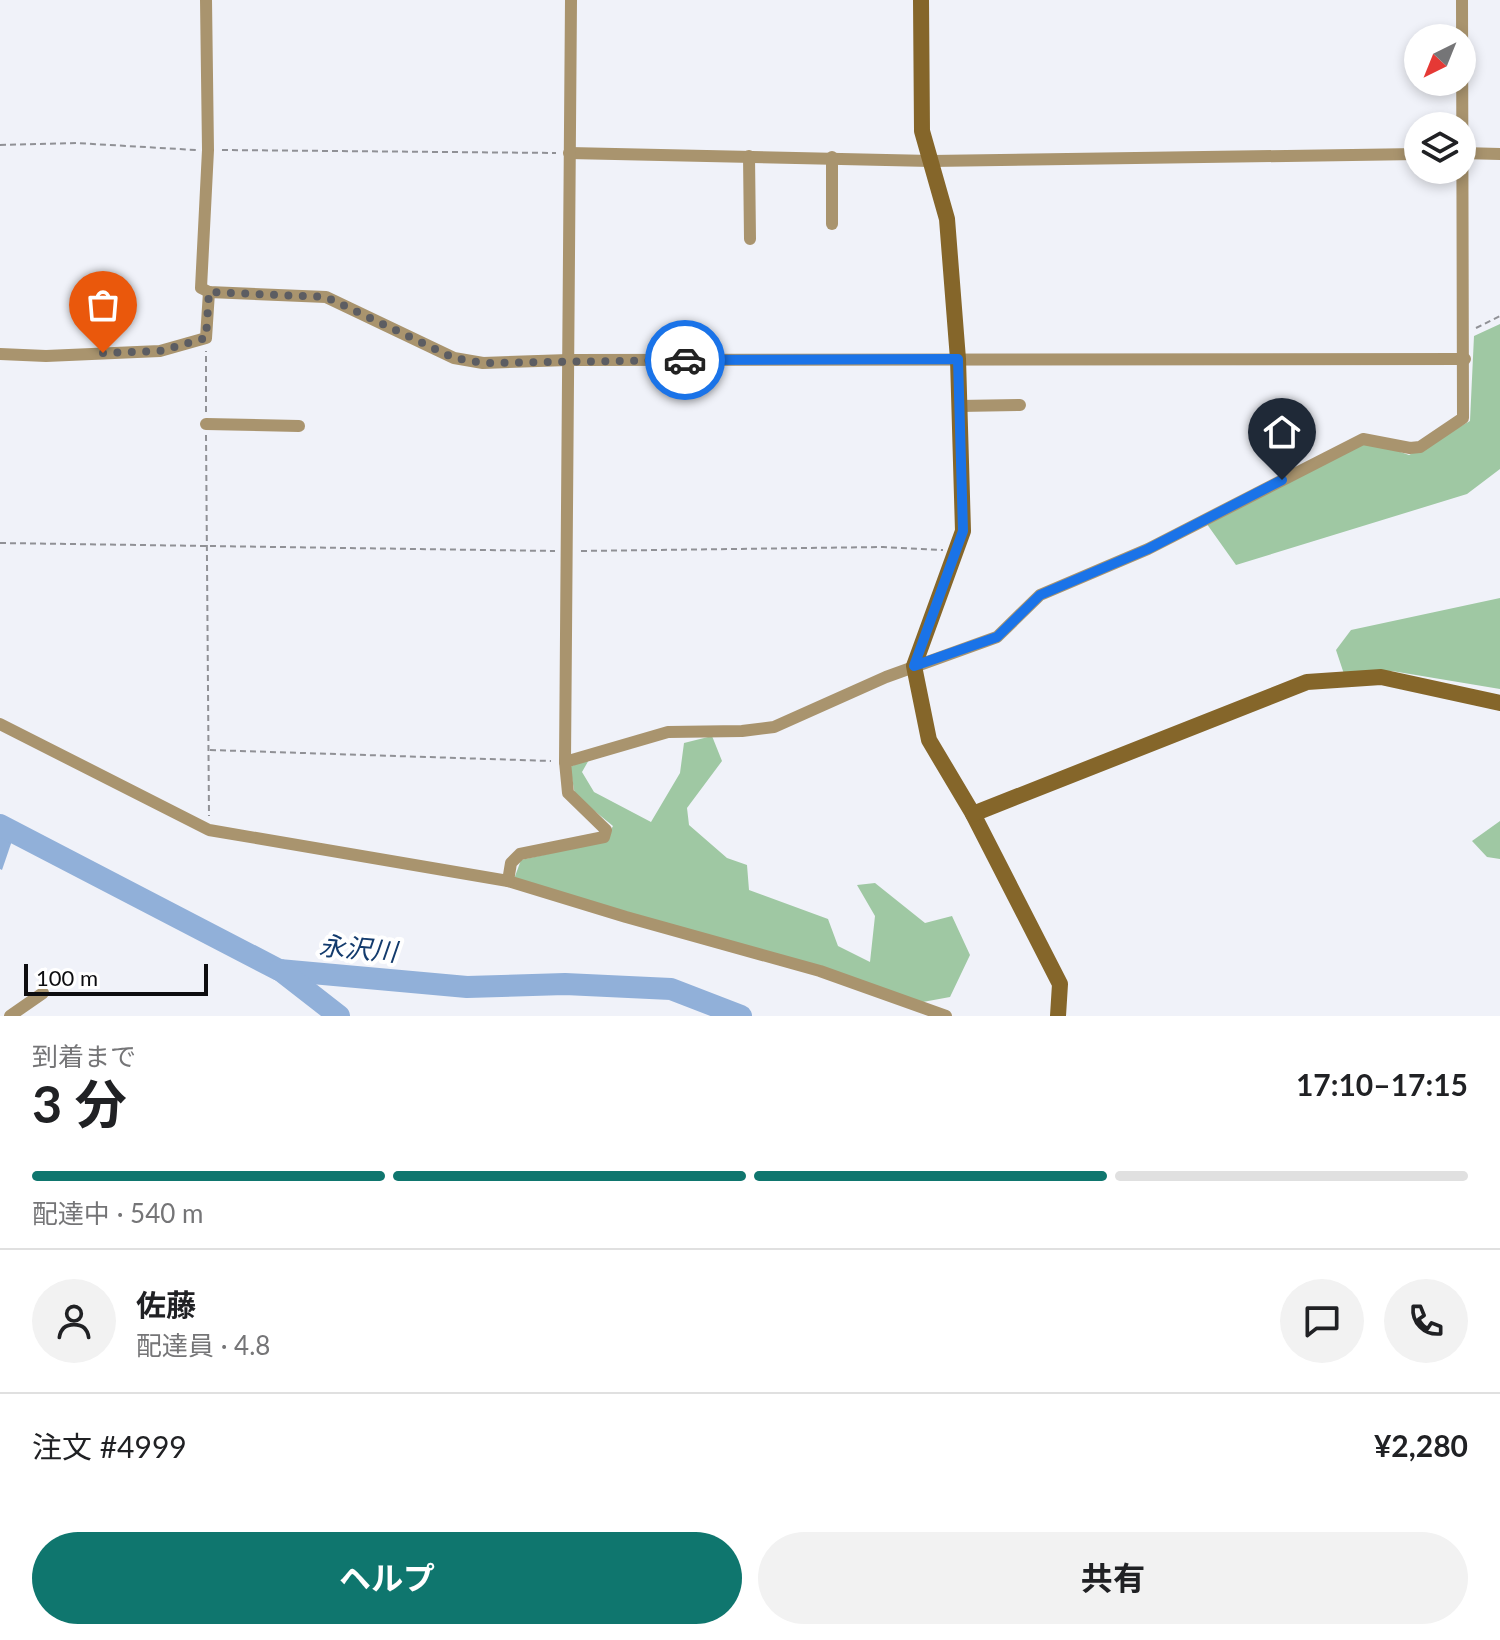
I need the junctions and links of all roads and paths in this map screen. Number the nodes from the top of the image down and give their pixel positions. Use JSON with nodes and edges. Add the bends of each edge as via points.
{"nodes":[{"id":1,"x":206,"y":0,"type":"edge"},
{"id":2,"x":571,"y":0,"type":"edge"},
{"id":3,"x":921,"y":0,"type":"edge"},
{"id":4,"x":1462,"y":0,"type":"edge"},
{"id":5,"x":1463,"y":112,"type":"edge"},
{"id":6,"x":0,"y":145,"type":"edge"},
{"id":7,"x":208,"y":150,"type":"junction"},
{"id":8,"x":569,"y":153,"type":"junction"},
{"id":9,"x":1476,"y":153,"type":"edge"},
{"id":10,"x":1404,"y":154,"type":"edge"},
{"id":11,"x":1500,"y":154,"type":"edge"},
{"id":12,"x":749,"y":156,"type":"junction"},
{"id":13,"x":832,"y":157,"type":"junction"},
{"id":14,"x":931,"y":161,"type":"junction"},
{"id":15,"x":1463,"y":184,"type":"edge"},
{"id":16,"x":832,"y":224,"type":"dead end"},
{"id":17,"x":750,"y":239,"type":"dead end"},
{"id":18,"x":209,"y":292,"type":"junction"},
{"id":19,"x":1500,"y":316,"type":"edge"},
{"id":20,"x":1465,"y":334,"type":"junction"},
{"id":21,"x":206,"y":338,"type":"junction"},
{"id":22,"x":0,"y":354,"type":"edge"},
{"id":23,"x":958,"y":359,"type":"junction"},
{"id":24,"x":1465,"y":359,"type":"junction"},
{"id":25,"x":568,"y":360,"type":"junction"},
{"id":26,"x":1020,"y":405,"type":"dead end"},
{"id":27,"x":959,"y":406,"type":"junction"},
{"id":28,"x":206,"y":424,"type":"junction"},
{"id":29,"x":299,"y":426,"type":"dead end"},
{"id":30,"x":0,"y":543,"type":"edge"},
{"id":31,"x":205,"y":544,"type":"junction"},
{"id":32,"x":956,"y":550,"type":"junction"},
{"id":33,"x":566,"y":551,"type":"junction"},
{"id":34,"x":914,"y":666,"type":"junction"},
{"id":35,"x":1500,"y":703,"type":"edge"},
{"id":36,"x":0,"y":724,"type":"edge"},
{"id":37,"x":208,"y":750,"type":"junction"},
{"id":38,"x":565,"y":762,"type":"junction"},
{"id":39,"x":973,"y":814,"type":"junction"},
{"id":40,"x":209,"y":830,"type":"junction"},
{"id":41,"x":508,"y":881,"type":"junction"},
{"id":42,"x":43,"y":993,"type":"dead end"},
{"id":43,"x":10,"y":1016,"type":"edge"},
{"id":44,"x":946,"y":1016,"type":"edge"},
{"id":45,"x":1058,"y":1016,"type":"edge"}],
"edges":[{"from":1,"to":7,"type":"street"},
{"from":2,"to":8,"type":"street"},
{"from":3,"to":14,"type":"street","via":[[922,131]]},
{"from":4,"to":5,"type":"street"},
{"from":6,"to":7,"type":"path"},
{"from":7,"to":8,"type":"path"},
{"from":7,"to":18,"type":"street","via":[[201,288]]},
{"from":8,"to":12,"type":"street"},
{"from":8,"to":25,"type":"street"},
{"from":9,"to":11,"type":"street"},
{"from":10,"to":14,"type":"street"},
{"from":12,"to":13,"type":"street"},
{"from":12,"to":17,"type":"street"},
{"from":13,"to":14,"type":"street"},
{"from":13,"to":16,"type":"street"},
{"from":14,"to":23,"type":"street","via":[[947,219]]},
{"from":15,"to":20,"type":"street"},
{"from":18,"to":21,"type":"street"},
{"from":18,"to":25,"type":"street","via":[[326,297],[454,358],[483,363]]},
{"from":19,"to":20,"type":"path"},
{"from":20,"to":24,"type":"street"},
{"from":21,"to":22,"type":"street","via":[[160,351]]},
{"from":21,"to":28,"type":"path"},
{"from":23,"to":24,"type":"street"},
{"from":23,"to":25,"type":"street"},
{"from":23,"to":27,"type":"street"},
{"from":24,"to":34,"type":"street","via":[[1463,418],[1420,447],[1363,439],[1148,549],[1040,595],[997,637]]},
{"from":25,"to":33,"type":"street"},
{"from":26,"to":27,"type":"street"},
{"from":27,"to":32,"type":"street","via":[[963,531]]},
{"from":28,"to":29,"type":"street"},
{"from":28,"to":31,"type":"path"},
{"from":30,"to":31,"type":"path"},
{"from":31,"to":33,"type":"path"},
{"from":31,"to":37,"type":"path"},
{"from":32,"to":33,"type":"path"},
{"from":32,"to":34,"type":"street"},
{"from":33,"to":38,"type":"street"},
{"from":34,"to":38,"type":"street","via":[[774,727],[668,732]]},
{"from":34,"to":39,"type":"street","via":[[929,740]]},
{"from":35,"to":39,"type":"street","via":[[1381,677],[1307,682]]},
{"from":36,"to":40,"type":"street"},
{"from":37,"to":38,"type":"path"},
{"from":37,"to":40,"type":"path"},
{"from":38,"to":41,"type":"street","via":[[568,793],[606,830],[604,837],[520,854],[511,863]]},
{"from":39,"to":45,"type":"street","via":[[1060,984]]},
{"from":40,"to":41,"type":"street"},
{"from":41,"to":44,"type":"street","via":[[820,971]]},
{"from":42,"to":43,"type":"street"}]}
